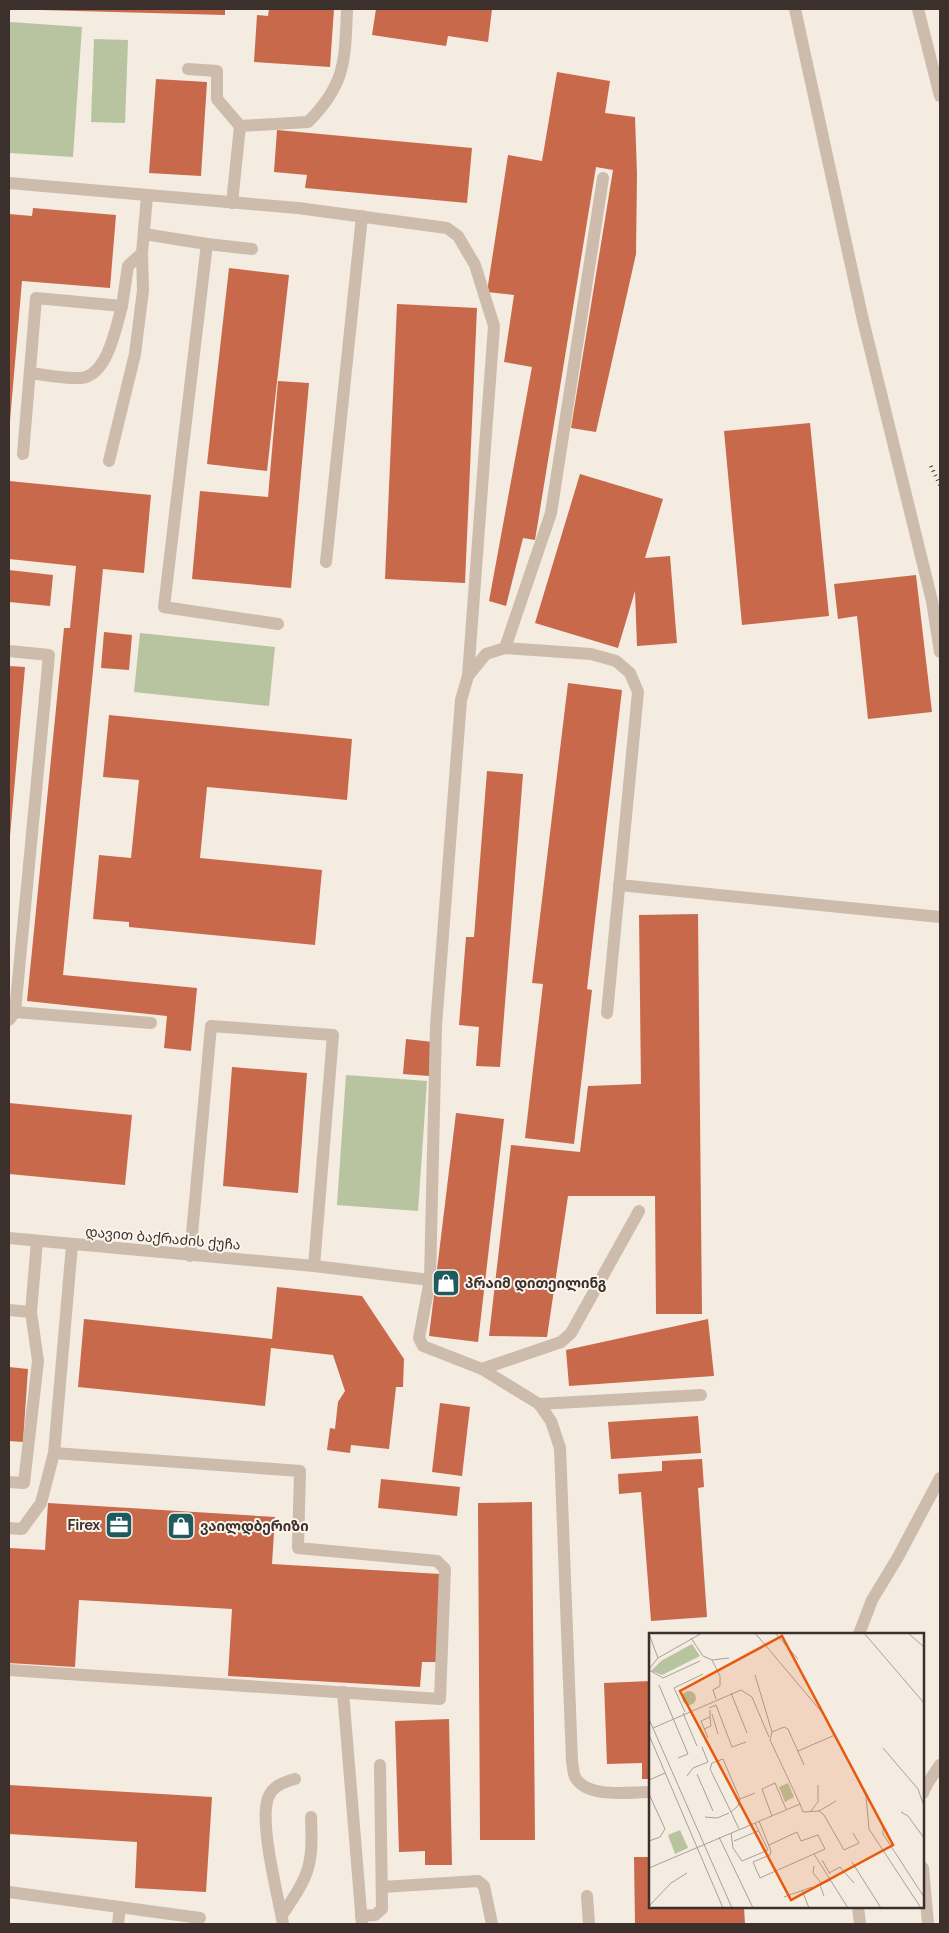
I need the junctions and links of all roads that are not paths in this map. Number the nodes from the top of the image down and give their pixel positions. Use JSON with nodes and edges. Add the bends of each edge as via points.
{"nodes":[{"id":1,"x":347,"y":9,"type":"edge"},
{"id":2,"x":795,"y":9,"type":"edge"},
{"id":3,"x":918,"y":9,"type":"edge"},
{"id":4,"x":188,"y":69,"type":"dead end"},
{"id":5,"x":940,"y":96,"type":"edge"},
{"id":6,"x":240,"y":126,"type":"junction"},
{"id":7,"x":602,"y":178,"type":"dead end"},
{"id":8,"x":9,"y":183,"type":"edge"},
{"id":9,"x":147,"y":196,"type":"junction"},
{"id":10,"x":232,"y":203,"type":"junction"},
{"id":11,"x":362,"y":216,"type":"junction"},
{"id":12,"x":144,"y":234,"type":"junction"},
{"id":13,"x":207,"y":244,"type":"junction"},
{"id":14,"x":252,"y":249,"type":"dead end"},
{"id":15,"x":142,"y":253,"type":"junction"},
{"id":16,"x":122,"y":306,"type":"junction"},
{"id":17,"x":30,"y":374,"type":"junction"},
{"id":18,"x":23,"y":454,"type":"dead end"},
{"id":19,"x":109,"y":461,"type":"dead end"},
{"id":20,"x":326,"y":562,"type":"dead end"},
{"id":21,"x":278,"y":624,"type":"dead end"},
{"id":22,"x":505,"y":648,"type":"junction"},
{"id":23,"x":9,"y":651,"type":"edge"},
{"id":24,"x":940,"y":652,"type":"edge"},
{"id":25,"x":468,"y":676,"type":"junction"},
{"id":26,"x":619,"y":885,"type":"junction"},
{"id":27,"x":940,"y":917,"type":"edge"},
{"id":28,"x":607,"y":1013,"type":"dead end"},
{"id":29,"x":12,"y":1016,"type":"edge"},
{"id":30,"x":151,"y":1023,"type":"dead end"},
{"id":31,"x":639,"y":1211,"type":"dead end"},
{"id":32,"x":9,"y":1238,"type":"edge"},
{"id":33,"x":37,"y":1241,"type":"junction"},
{"id":34,"x":72,"y":1245,"type":"junction"},
{"id":35,"x":190,"y":1256,"type":"junction"},
{"id":36,"x":314,"y":1266,"type":"junction"},
{"id":37,"x":430,"y":1280,"type":"junction"},
{"id":38,"x":9,"y":1310,"type":"edge"},
{"id":39,"x":30,"y":1312,"type":"junction"},
{"id":40,"x":482,"y":1369,"type":"junction"},
{"id":41,"x":701,"y":1395,"type":"dead end"},
{"id":42,"x":540,"y":1404,"type":"junction"},
{"id":43,"x":54,"y":1453,"type":"junction"},
{"id":44,"x":940,"y":1478,"type":"edge"},
{"id":45,"x":9,"y":1482,"type":"edge"},
{"id":46,"x":9,"y":1528,"type":"edge"},
{"id":47,"x":858,"y":1633,"type":"edge"},
{"id":48,"x":9,"y":1670,"type":"edge"},
{"id":49,"x":343,"y":1692,"type":"junction"},
{"id":50,"x":380,"y":1765,"type":"dead end"},
{"id":51,"x":940,"y":1765,"type":"edge"},
{"id":52,"x":295,"y":1779,"type":"dead end"},
{"id":53,"x":924,"y":1790,"type":"edge"},
{"id":54,"x":649,"y":1792,"type":"edge"},
{"id":55,"x":311,"y":1817,"type":"dead end"},
{"id":56,"x":924,"y":1879,"type":"edge"},
{"id":57,"x":382,"y":1887,"type":"junction"},
{"id":58,"x":9,"y":1892,"type":"edge"},
{"id":59,"x":587,"y":1896,"type":"dead end"},
{"id":60,"x":120,"y":1907,"type":"junction"},
{"id":61,"x":858,"y":1908,"type":"edge"},
{"id":62,"x":200,"y":1918,"type":"dead end"},
{"id":63,"x":282,"y":1920,"type":"edge"},
{"id":64,"x":362,"y":1920,"type":"edge"},
{"id":65,"x":118,"y":1924,"type":"edge"},
{"id":66,"x":492,"y":1924,"type":"edge"},
{"id":67,"x":589,"y":1924,"type":"edge"},
{"id":68,"x":860,"y":1924,"type":"edge"},
{"id":69,"x":928,"y":1924,"type":"edge"}],
"edges":[{"from":1,"to":6,"type":"lane","via":[[342,70],[322,108],[308,122]]},
{"from":2,"to":24,"type":"lane","via":[[862,316],[932,601]]},
{"from":3,"to":5,"type":"lane"},
{"from":4,"to":6,"type":"lane","via":[[217,71],[217,99]]},
{"from":6,"to":10,"type":"lane"},
{"from":7,"to":22,"type":"lane","via":[[552,513]]},
{"from":8,"to":9,"type":"lane"},
{"from":9,"to":10,"type":"lane"},
{"from":9,"to":12,"type":"lane"},
{"from":10,"to":11,"type":"lane"},
{"from":11,"to":20,"type":"lane"},
{"from":11,"to":25,"type":"lane","via":[[447,228],[458,236],[475,265],[494,326]]},
{"from":12,"to":13,"type":"lane"},
{"from":12,"to":15,"type":"lane"},
{"from":13,"to":14,"type":"lane"},
{"from":13,"to":21,"type":"lane","via":[[164,607]]},
{"from":15,"to":16,"type":"lane","via":[[128,266]]},
{"from":15,"to":19,"type":"lane","via":[[143,290],[135,354]]},
{"from":16,"to":17,"type":"lane","via":[[101,367],[93,373],[82,378]]},
{"from":16,"to":17,"type":"lane","via":[[36,298]]},
{"from":17,"to":18,"type":"lane"},
{"from":22,"to":25,"type":"lane","via":[[486,654]]},
{"from":22,"to":26,"type":"lane","via":[[591,654],[616,661],[630,673],[638,692]]},
{"from":23,"to":29,"type":"lane","via":[[48,654]]},
{"from":25,"to":37,"type":"lane","via":[[461,700],[436,1026]]},
{"from":26,"to":27,"type":"lane"},
{"from":26,"to":28,"type":"lane"},
{"from":29,"to":30,"type":"lane"},
{"from":31,"to":40,"type":"lane","via":[[571,1334],[561,1342]]},
{"from":32,"to":33,"type":"lane","name":"დავით ბაქრაძის ქუჩა"},
{"from":33,"to":34,"type":"lane","name":"დავით ბაქრაძის ქუჩა"},
{"from":33,"to":39,"type":"lane"},
{"from":34,"to":35,"type":"lane","name":"დავით ბაქრაძის ქუჩა"},
{"from":34,"to":43,"type":"lane"},
{"from":35,"to":36,"type":"lane","name":"დავით ბაქრაძის ქუჩა"},
{"from":35,"to":36,"type":"lane","via":[[211,1026],[334,1035]]},
{"from":36,"to":37,"type":"lane","name":"დავით ბაქრაძის ქუჩა"},
{"from":37,"to":40,"type":"lane","via":[[419,1338],[423,1346]]},
{"from":38,"to":39,"type":"lane"},
{"from":39,"to":45,"type":"lane","via":[[38,1361],[24,1483]]},
{"from":40,"to":42,"type":"lane"},
{"from":41,"to":42,"type":"lane"},
{"from":42,"to":54,"type":"lane","via":[[551,1421],[560,1448],[572,1761],[576,1777],[600,1793]]},
{"from":43,"to":46,"type":"lane","via":[[40,1503],[22,1529]]},
{"from":43,"to":49,"type":"lane","via":[[300,1471],[298,1548],[437,1561],[445,1569],[440,1699]]},
{"from":44,"to":47,"type":"lane","via":[[872,1600]]},
{"from":48,"to":49,"type":"lane"},
{"from":49,"to":64,"type":"lane"},
{"from":50,"to":57,"type":"lane"},
{"from":51,"to":53,"type":"lane"},
{"from":52,"to":63,"type":"lane","via":[[278,1785],[271,1792],[267,1804],[266,1826]]},
{"from":55,"to":63,"type":"lane","via":[[309,1868]]},
{"from":56,"to":69,"type":"lane"},
{"from":57,"to":64,"type":"lane","via":[[382,1909]]},
{"from":57,"to":66,"type":"lane","via":[[478,1880],[484,1886]]},
{"from":58,"to":60,"type":"lane"},
{"from":59,"to":67,"type":"lane"},
{"from":60,"to":62,"type":"lane"},
{"from":60,"to":65,"type":"lane"},
{"from":61,"to":68,"type":"lane"}]}
